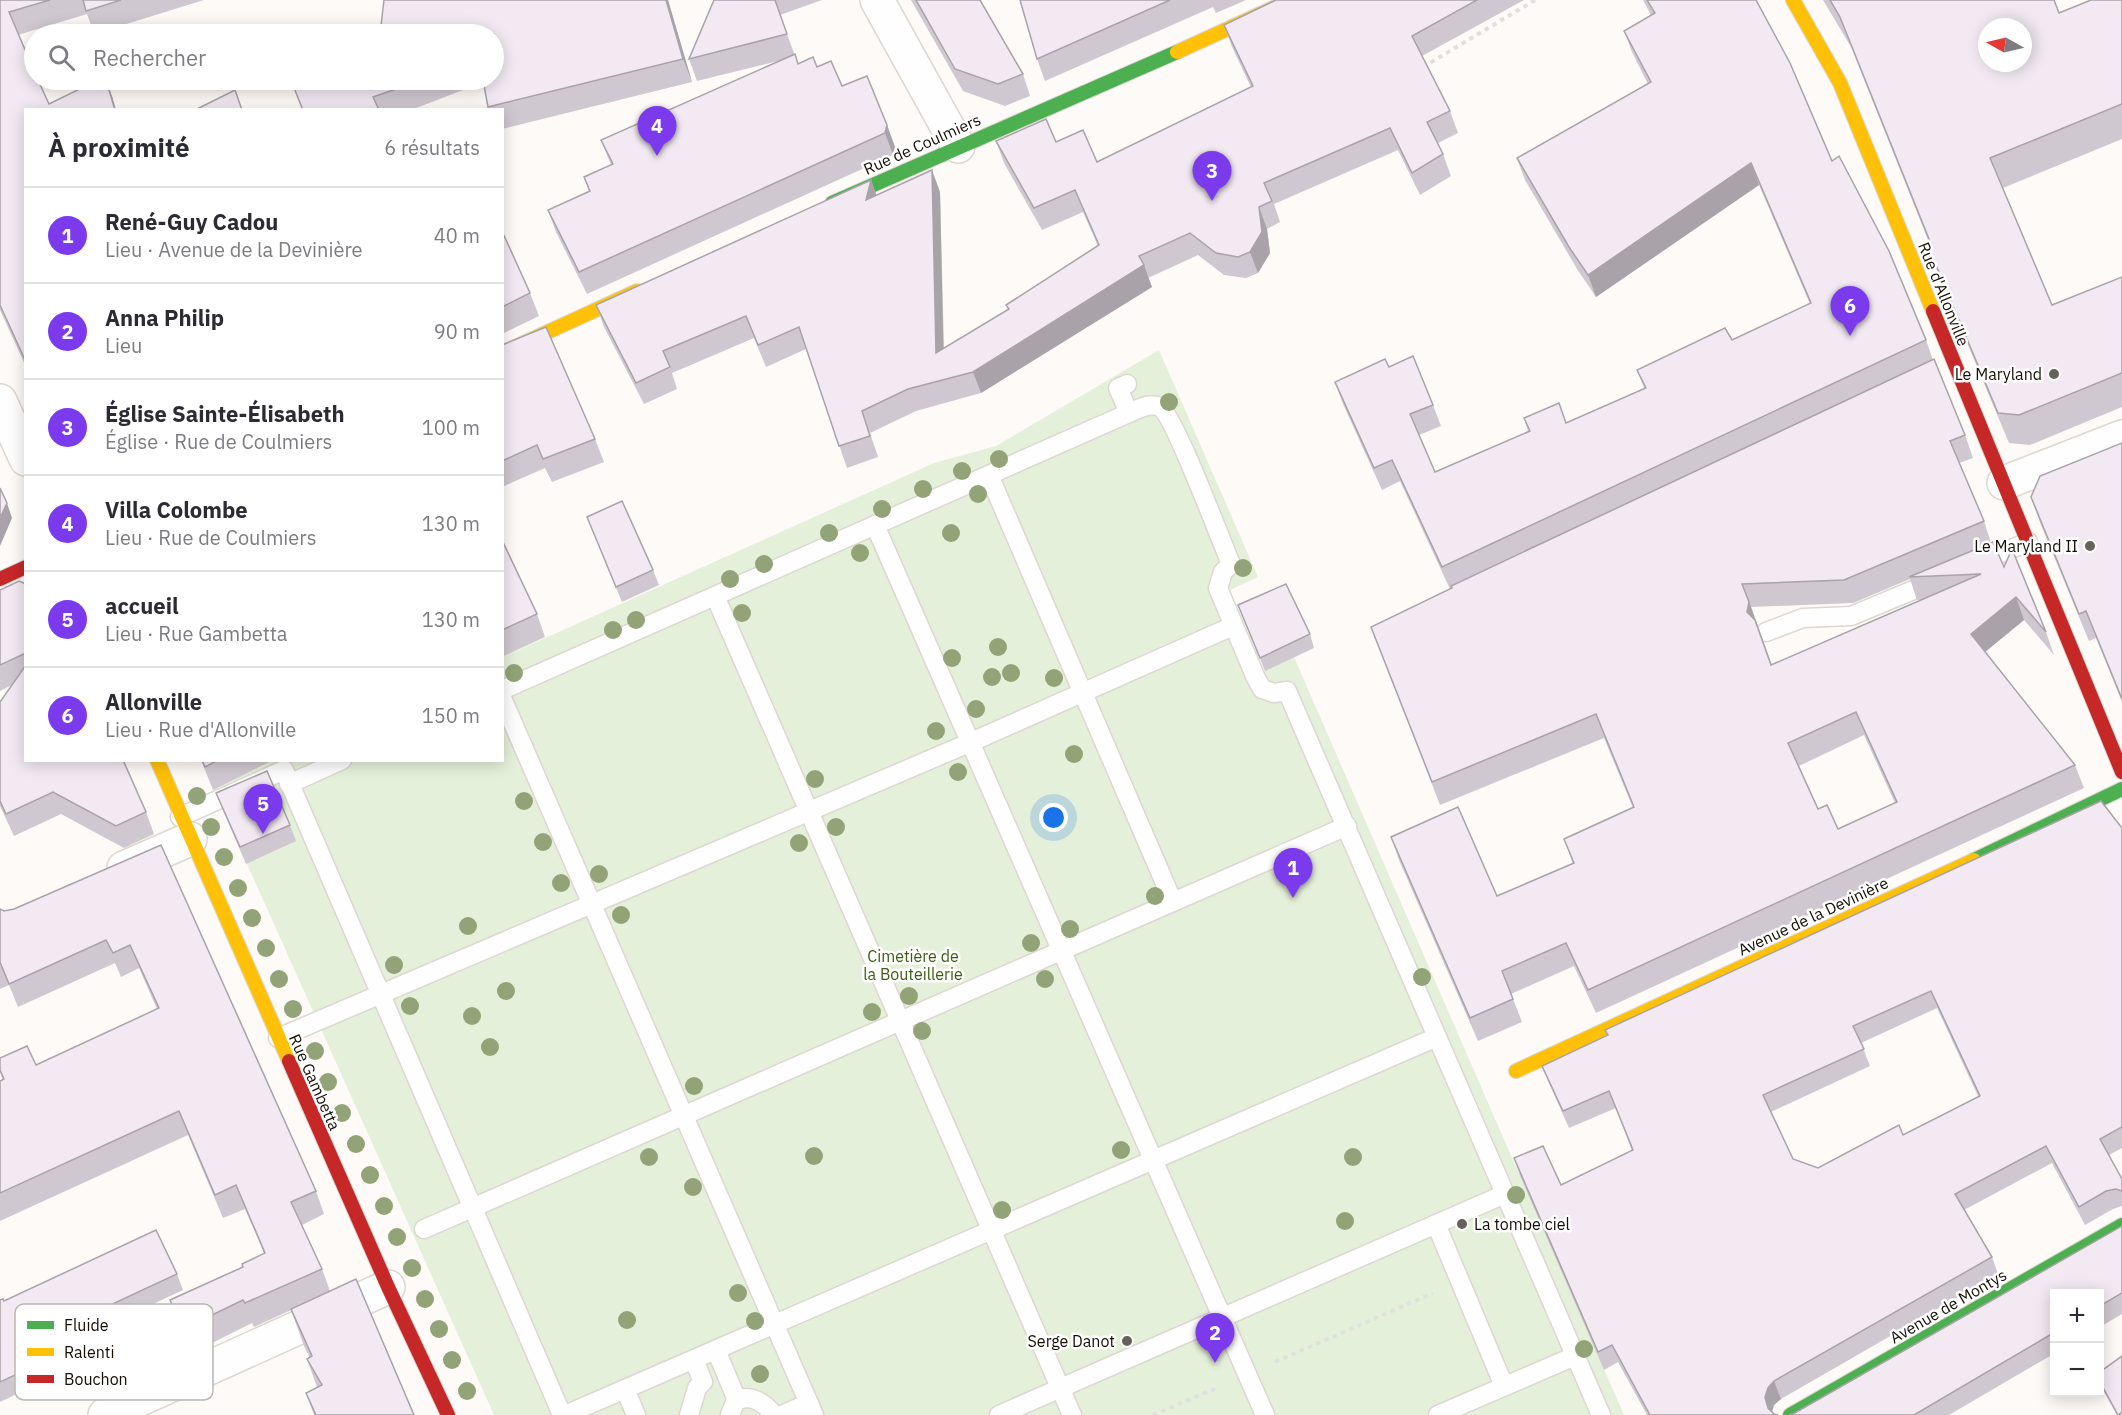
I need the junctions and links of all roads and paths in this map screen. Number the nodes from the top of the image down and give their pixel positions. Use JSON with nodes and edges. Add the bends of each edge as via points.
{"nodes":[{"id":1,"x":877,"y":0,"type":"edge"},
{"id":2,"x":1291,"y":0,"type":"edge"},
{"id":3,"x":1535,"y":0,"type":"edge"},
{"id":4,"x":1793,"y":0,"type":"edge"},
{"id":5,"x":1414,"y":72,"type":"edge"},
{"id":6,"x":958,"y":146,"type":"junction"},
{"id":7,"x":816,"y":210,"type":"edge"},
{"id":8,"x":649,"y":286,"type":"edge"},
{"id":9,"x":504,"y":352,"type":"edge"},
{"id":10,"x":1954,"y":362,"type":"junction"},
{"id":11,"x":1934,"y":374,"type":"edge"},
{"id":12,"x":1127,"y":384,"type":"dead end"},
{"id":13,"x":0,"y":401,"type":"edge"},
{"id":14,"x":1129,"y":413,"type":"junction"},
{"id":15,"x":2122,"y":437,"type":"edge"},
{"id":16,"x":24,"y":455,"type":"edge"},
{"id":17,"x":989,"y":475,"type":"junction"},
{"id":18,"x":2004,"y":483,"type":"junction"},
{"id":19,"x":875,"y":525,"type":"junction"},
{"id":20,"x":2028,"y":542,"type":"junction"},
{"id":21,"x":24,"y":568,"type":"edge"},
{"id":22,"x":0,"y":579,"type":"edge"},
{"id":23,"x":715,"y":596,"type":"junction"},
{"id":24,"x":1233,"y":626,"type":"junction"},
{"id":25,"x":1766,"y":632,"type":"dead end"},
{"id":26,"x":504,"y":689,"type":"edge"},
{"id":27,"x":1084,"y":692,"type":"junction"},
{"id":28,"x":504,"y":703,"type":"edge"},
{"id":29,"x":969,"y":742,"type":"junction"},
{"id":30,"x":158,"y":762,"type":"edge"},
{"id":31,"x":338,"y":762,"type":"edge"},
{"id":32,"x":2122,"y":772,"type":"edge"},
{"id":33,"x":289,"y":784,"type":"junction"},
{"id":34,"x":2122,"y":789,"type":"edge"},
{"id":35,"x":808,"y":810,"type":"junction"},
{"id":36,"x":1347,"y":826,"type":"junction"},
{"id":37,"x":185,"y":828,"type":"junction"},
{"id":38,"x":91,"y":882,"type":"edge"},
{"id":39,"x":1173,"y":902,"type":"junction"},
{"id":40,"x":591,"y":903,"type":"junction"},
{"id":41,"x":1060,"y":950,"type":"junction"},
{"id":42,"x":380,"y":994,"type":"junction"},
{"id":43,"x":898,"y":1020,"type":"junction"},
{"id":44,"x":1437,"y":1037,"type":"junction"},
{"id":45,"x":278,"y":1038,"type":"junction"},
{"id":46,"x":1516,"y":1071,"type":"dead end"},
{"id":47,"x":683,"y":1115,"type":"junction"},
{"id":48,"x":1153,"y":1160,"type":"junction"},
{"id":49,"x":1505,"y":1194,"type":"junction"},
{"id":50,"x":472,"y":1208,"type":"junction"},
{"id":51,"x":1436,"y":1224,"type":"junction"},
{"id":52,"x":2122,"y":1225,"type":"edge"},
{"id":53,"x":424,"y":1229,"type":"dead end"},
{"id":54,"x":990,"y":1231,"type":"junction"},
{"id":55,"x":1460,"y":1282,"type":"junction"},
{"id":56,"x":388,"y":1287,"type":"junction"},
{"id":57,"x":1223,"y":1316,"type":"junction"},
{"id":58,"x":774,"y":1325,"type":"junction"},
{"id":59,"x":716,"y":1350,"type":"junction"},
{"id":60,"x":1575,"y":1356,"type":"junction"},
{"id":61,"x":694,"y":1360,"type":"junction"},
{"id":62,"x":213,"y":1366,"type":"edge"},
{"id":63,"x":1248,"y":1374,"type":"junction"},
{"id":64,"x":1504,"y":1386,"type":"junction"},
{"id":65,"x":1060,"y":1388,"type":"junction"},
{"id":66,"x":625,"y":1389,"type":"junction"},
{"id":67,"x":138,"y":1400,"type":"edge"},
{"id":68,"x":734,"y":1407,"type":"edge"},
{"id":69,"x":811,"y":1409,"type":"edge"},
{"id":70,"x":442,"y":1413,"type":"edge"},
{"id":71,"x":779,"y":1414,"type":"edge"},
{"id":72,"x":105,"y":1415,"type":"edge"},
{"id":73,"x":563,"y":1415,"type":"edge"},
{"id":74,"x":636,"y":1415,"type":"edge"},
{"id":75,"x":690,"y":1415,"type":"edge"},
{"id":76,"x":999,"y":1415,"type":"edge"},
{"id":77,"x":1072,"y":1415,"type":"edge"},
{"id":78,"x":1153,"y":1415,"type":"edge"},
{"id":79,"x":1265,"y":1415,"type":"edge"},
{"id":80,"x":1438,"y":1415,"type":"edge"},
{"id":81,"x":1601,"y":1415,"type":"edge"},
{"id":82,"x":1790,"y":1415,"type":"edge"}],
"edges":[{"from":1,"to":6,"type":"street"},
{"from":2,"to":6,"type":"street","name":"Rue de Coulmiers"},
{"from":3,"to":5,"type":"path"},
{"from":4,"to":10,"type":"street","name":"Rue d'Allonville","via":[[1840,83]]},
{"from":6,"to":7,"type":"street","name":"Rue de Coulmiers"},
{"from":8,"to":9,"type":"street"},
{"from":10,"to":11,"type":"lane"},
{"from":10,"to":18,"type":"street","name":"Rue d'Allonville"},
{"from":12,"to":14,"type":"lane","via":[[1118,388]]},
{"from":13,"to":16,"type":"street"},
{"from":14,"to":17,"type":"lane"},
{"from":14,"to":24,"type":"lane","via":[[1145,406],[1158,406],[1165,411],[1231,564],[1223,572],[1218,588]]},
{"from":15,"to":18,"type":"street"},
{"from":17,"to":19,"type":"lane"},
{"from":17,"to":27,"type":"lane"},
{"from":18,"to":20,"type":"street","name":"Rue d'Allonville"},
{"from":19,"to":23,"type":"lane"},
{"from":19,"to":29,"type":"lane"},
{"from":20,"to":25,"type":"lane","via":[[1851,616],[1803,618]]},
{"from":20,"to":32,"type":"street","name":"Rue d'Allonville"},
{"from":21,"to":22,"type":"street"},
{"from":23,"to":26,"type":"lane"},
{"from":23,"to":35,"type":"lane"},
{"from":24,"to":27,"type":"lane"},
{"from":24,"to":36,"type":"lane","via":[[1262,689],[1274,693],[1287,691]]},
{"from":27,"to":29,"type":"lane"},
{"from":27,"to":39,"type":"lane"},
{"from":28,"to":40,"type":"lane"},
{"from":29,"to":35,"type":"lane"},
{"from":29,"to":41,"type":"lane"},
{"from":30,"to":37,"type":"street","name":"Rue Gambetta"},
{"from":31,"to":33,"type":"lane"},
{"from":33,"to":37,"type":"lane","via":[[284,770]]},
{"from":33,"to":42,"type":"lane"},
{"from":34,"to":46,"type":"street","name":"Avenue de la Devinière"},
{"from":35,"to":40,"type":"lane"},
{"from":35,"to":43,"type":"lane"},
{"from":36,"to":39,"type":"lane"},
{"from":36,"to":44,"type":"lane"},
{"from":37,"to":38,"type":"street"},
{"from":37,"to":45,"type":"street","name":"Rue Gambetta"},
{"from":39,"to":41,"type":"lane"},
{"from":40,"to":42,"type":"lane"},
{"from":40,"to":47,"type":"lane"},
{"from":41,"to":43,"type":"lane"},
{"from":41,"to":48,"type":"lane"},
{"from":42,"to":45,"type":"lane"},
{"from":42,"to":50,"type":"lane"},
{"from":43,"to":47,"type":"lane"},
{"from":43,"to":54,"type":"lane"},
{"from":44,"to":48,"type":"lane"},
{"from":44,"to":49,"type":"lane"},
{"from":45,"to":56,"type":"street","name":"Rue Gambetta"},
{"from":47,"to":50,"type":"lane"},
{"from":47,"to":58,"type":"lane"},
{"from":48,"to":54,"type":"lane"},
{"from":48,"to":57,"type":"lane"},
{"from":49,"to":51,"type":"lane"},
{"from":49,"to":60,"type":"lane"},
{"from":50,"to":53,"type":"lane"},
{"from":50,"to":73,"type":"lane"},
{"from":51,"to":55,"type":"lane"},
{"from":51,"to":57,"type":"lane"},
{"from":52,"to":82,"type":"street","name":"Avenue de Montys"},
{"from":54,"to":58,"type":"lane"},
{"from":54,"to":65,"type":"lane"},
{"from":55,"to":63,"type":"path"},
{"from":55,"to":64,"type":"lane"},
{"from":56,"to":62,"type":"street"},
{"from":56,"to":70,"type":"street","name":"Rue Gambetta"},
{"from":57,"to":63,"type":"lane"},
{"from":57,"to":65,"type":"lane"},
{"from":58,"to":59,"type":"lane"},
{"from":58,"to":69,"type":"lane"},
{"from":59,"to":61,"type":"lane"},
{"from":59,"to":68,"type":"lane"},
{"from":60,"to":64,"type":"lane"},
{"from":60,"to":81,"type":"lane"},
{"from":61,"to":66,"type":"lane"},
{"from":61,"to":75,"type":"lane","via":[[703,1382],[697,1388]]},
{"from":63,"to":78,"type":"path"},
{"from":63,"to":79,"type":"lane"},
{"from":64,"to":80,"type":"lane"},
{"from":65,"to":76,"type":"lane"},
{"from":65,"to":77,"type":"lane"},
{"from":66,"to":73,"type":"lane"},
{"from":66,"to":74,"type":"lane"},
{"from":67,"to":72,"type":"street"},
{"from":68,"to":71,"type":"lane","via":[[757,1399]]},
{"from":69,"to":71,"type":"lane"}]}
